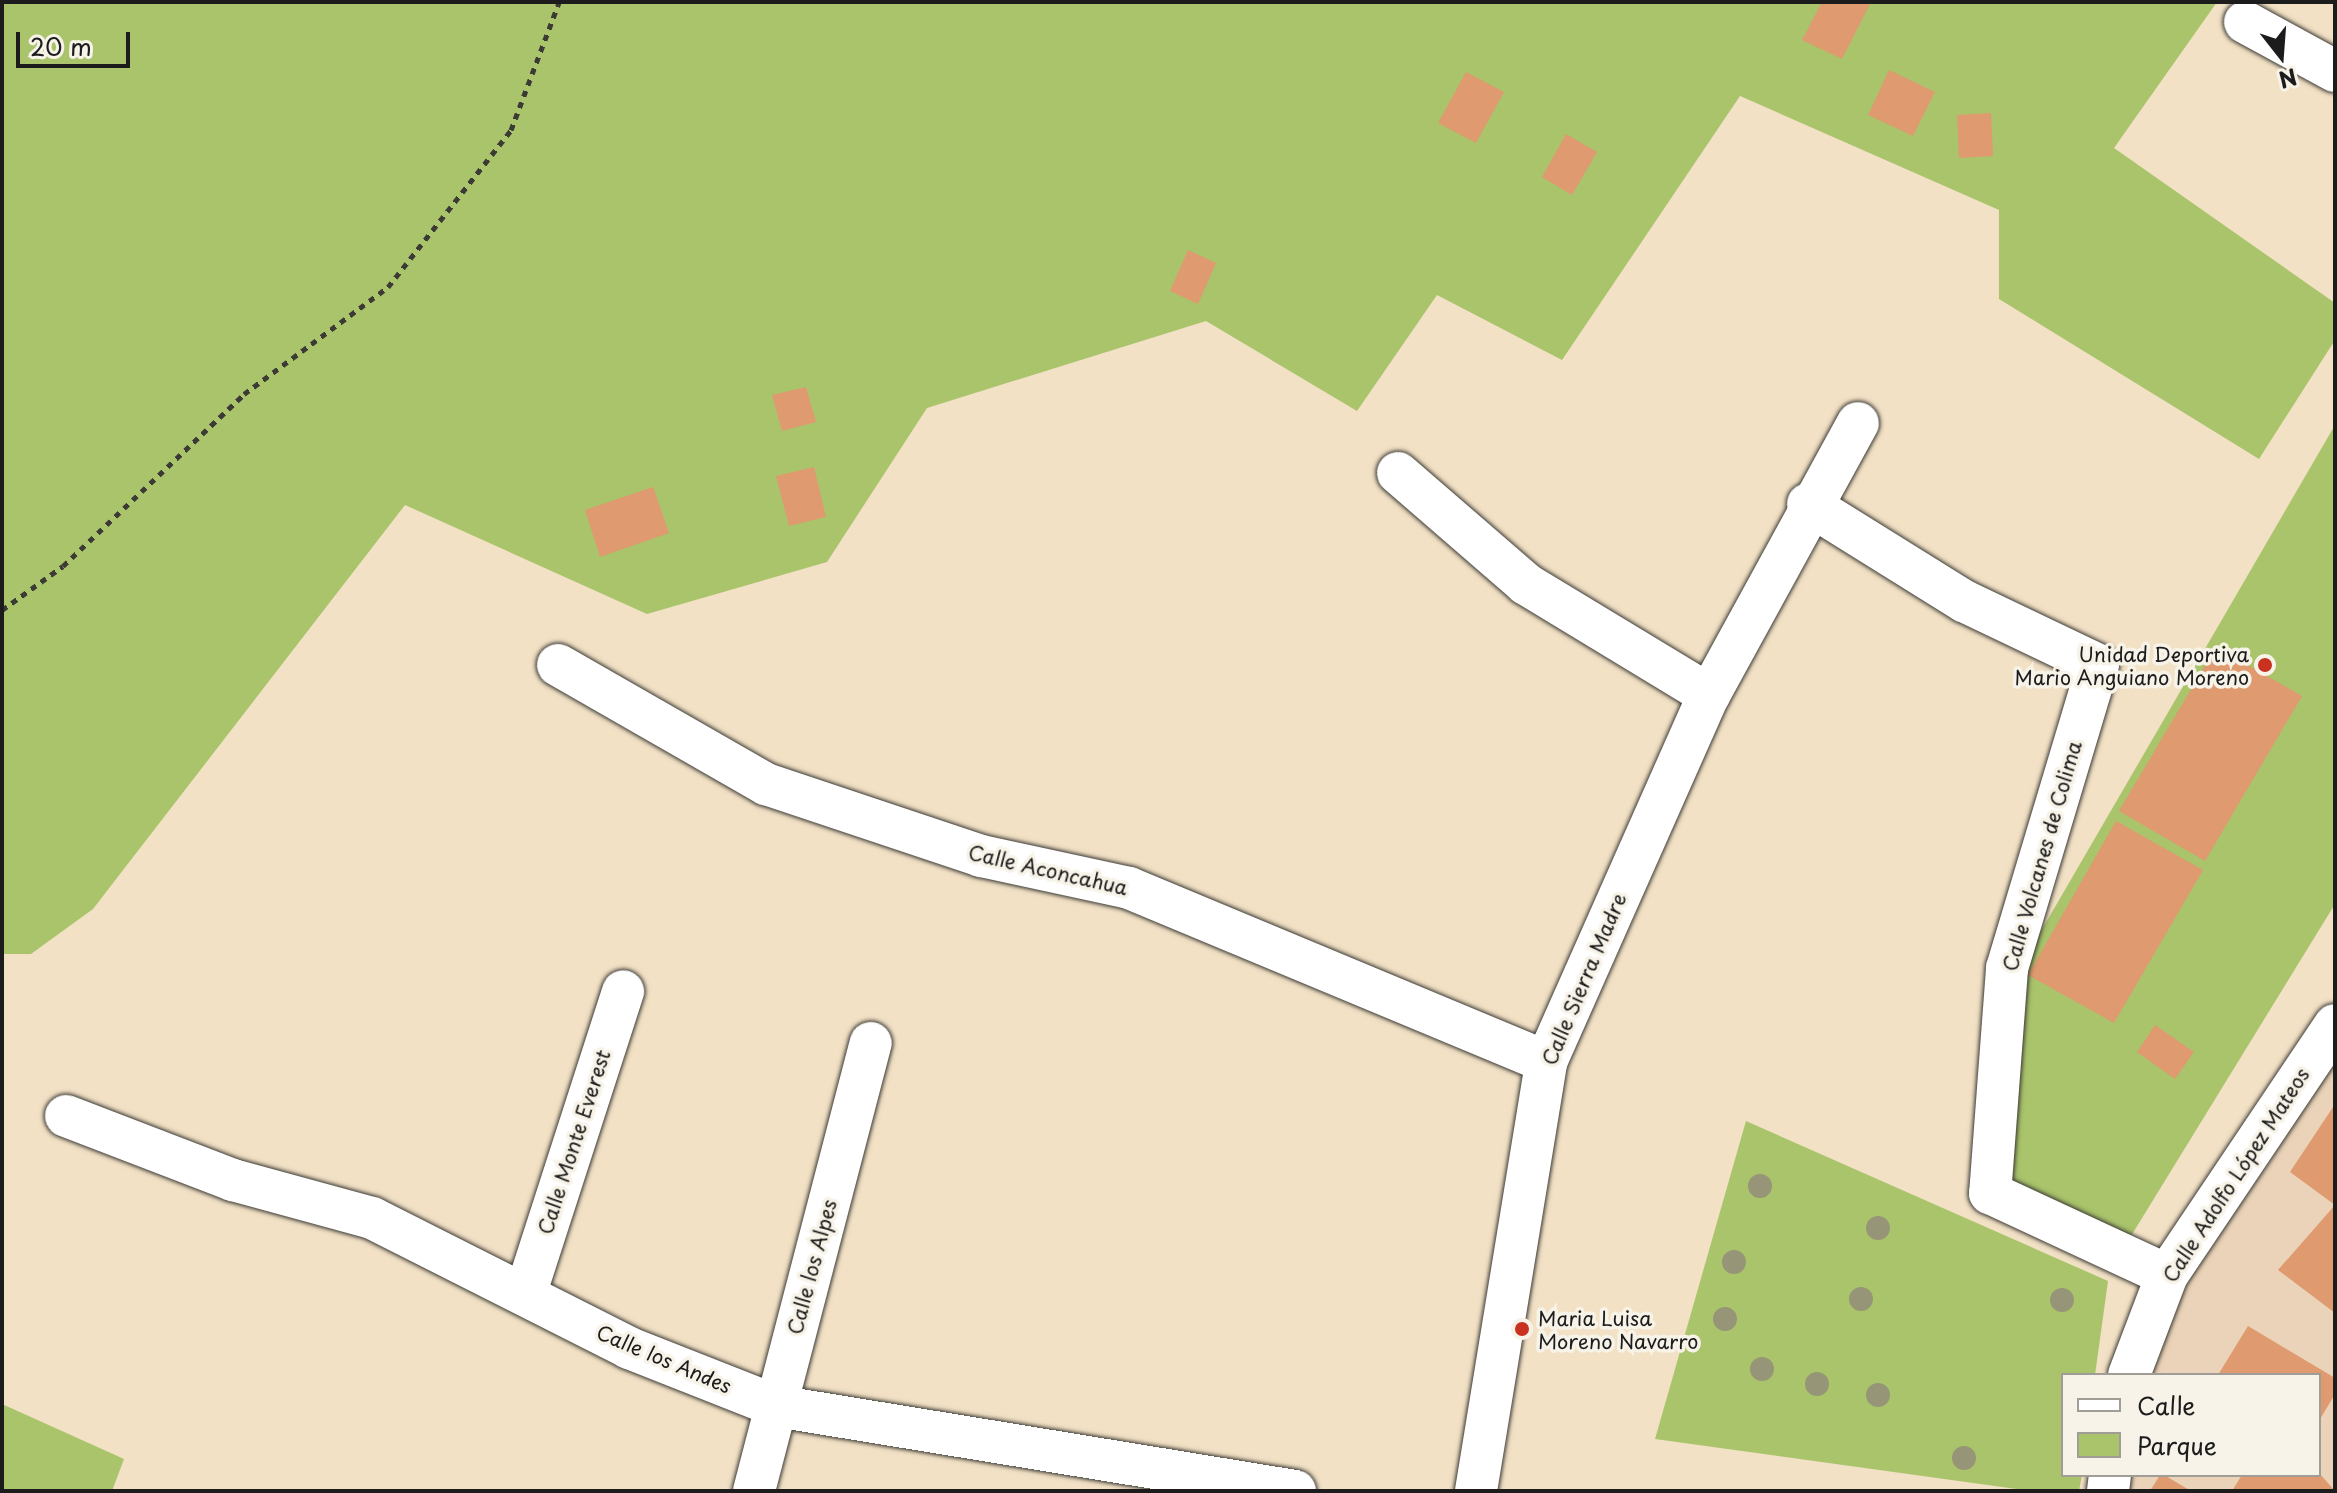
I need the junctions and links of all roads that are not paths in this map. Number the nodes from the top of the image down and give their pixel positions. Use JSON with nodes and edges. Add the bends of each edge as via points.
{"nodes":[{"id":1,"x":2245,"y":22,"type":"dead end"},
{"id":2,"x":2335,"y":71,"type":"edge"},
{"id":3,"x":1858,"y":423,"type":"dead end"},
{"id":4,"x":1398,"y":473,"type":"dead end"},
{"id":5,"x":1808,"y":504,"type":"junction"},
{"id":6,"x":558,"y":665,"type":"dead end"},
{"id":7,"x":1709,"y":695,"type":"junction"},
{"id":8,"x":623,"y":991,"type":"dead end"},
{"id":9,"x":2335,"y":1025,"type":"edge"},
{"id":10,"x":871,"y":1043,"type":"dead end"},
{"id":11,"x":1546,"y":1062,"type":"junction"},
{"id":12,"x":66,"y":1116,"type":"dead end"},
{"id":13,"x":2167,"y":1275,"type":"junction"},
{"id":14,"x":526,"y":1292,"type":"junction"},
{"id":15,"x":2130,"y":1373,"type":"edge"},
{"id":16,"x":776,"y":1406,"type":"junction"},
{"id":17,"x":754,"y":1491,"type":"edge"},
{"id":18,"x":1295,"y":1491,"type":"edge"},
{"id":19,"x":1476,"y":1491,"type":"edge"}],
"edges":[{"from":1,"to":2,"type":"street"},
{"from":3,"to":5,"type":"street","name":"Calle Sierra Madre"},
{"from":4,"to":7,"type":"street","via":[[1526,584]]},
{"from":5,"to":7,"type":"street","name":"Calle Sierra Madre"},
{"from":5,"to":13,"type":"street","name":"Calle Volcanes de Colima","via":[[1964,601],[2098,665],[2007,969],[1990,1193]]},
{"from":6,"to":11,"type":"street","name":"Calle Aconcahua","via":[[766,784],[981,856],[1129,888]]},
{"from":7,"to":11,"type":"street","name":"Calle Sierra Madre"},
{"from":8,"to":14,"type":"street","name":"Calle Monte Everest"},
{"from":9,"to":13,"type":"street","name":"Calle Adolfo López Mateos"},
{"from":10,"to":16,"type":"street","name":"Calle los Alpes"},
{"from":11,"to":19,"type":"street","name":"Calle Sierra Madre"},
{"from":12,"to":14,"type":"street","name":"Calle los Andes","via":[[233,1180],[372,1218]]},
{"from":13,"to":15,"type":"street","name":"Calle Adolfo López Mateos"},
{"from":14,"to":16,"type":"street","name":"Calle los Andes","via":[[629,1348]]},
{"from":16,"to":17,"type":"street","name":"Calle los Alpes"},
{"from":16,"to":18,"type":"street","name":"Calle los Andes"}]}
